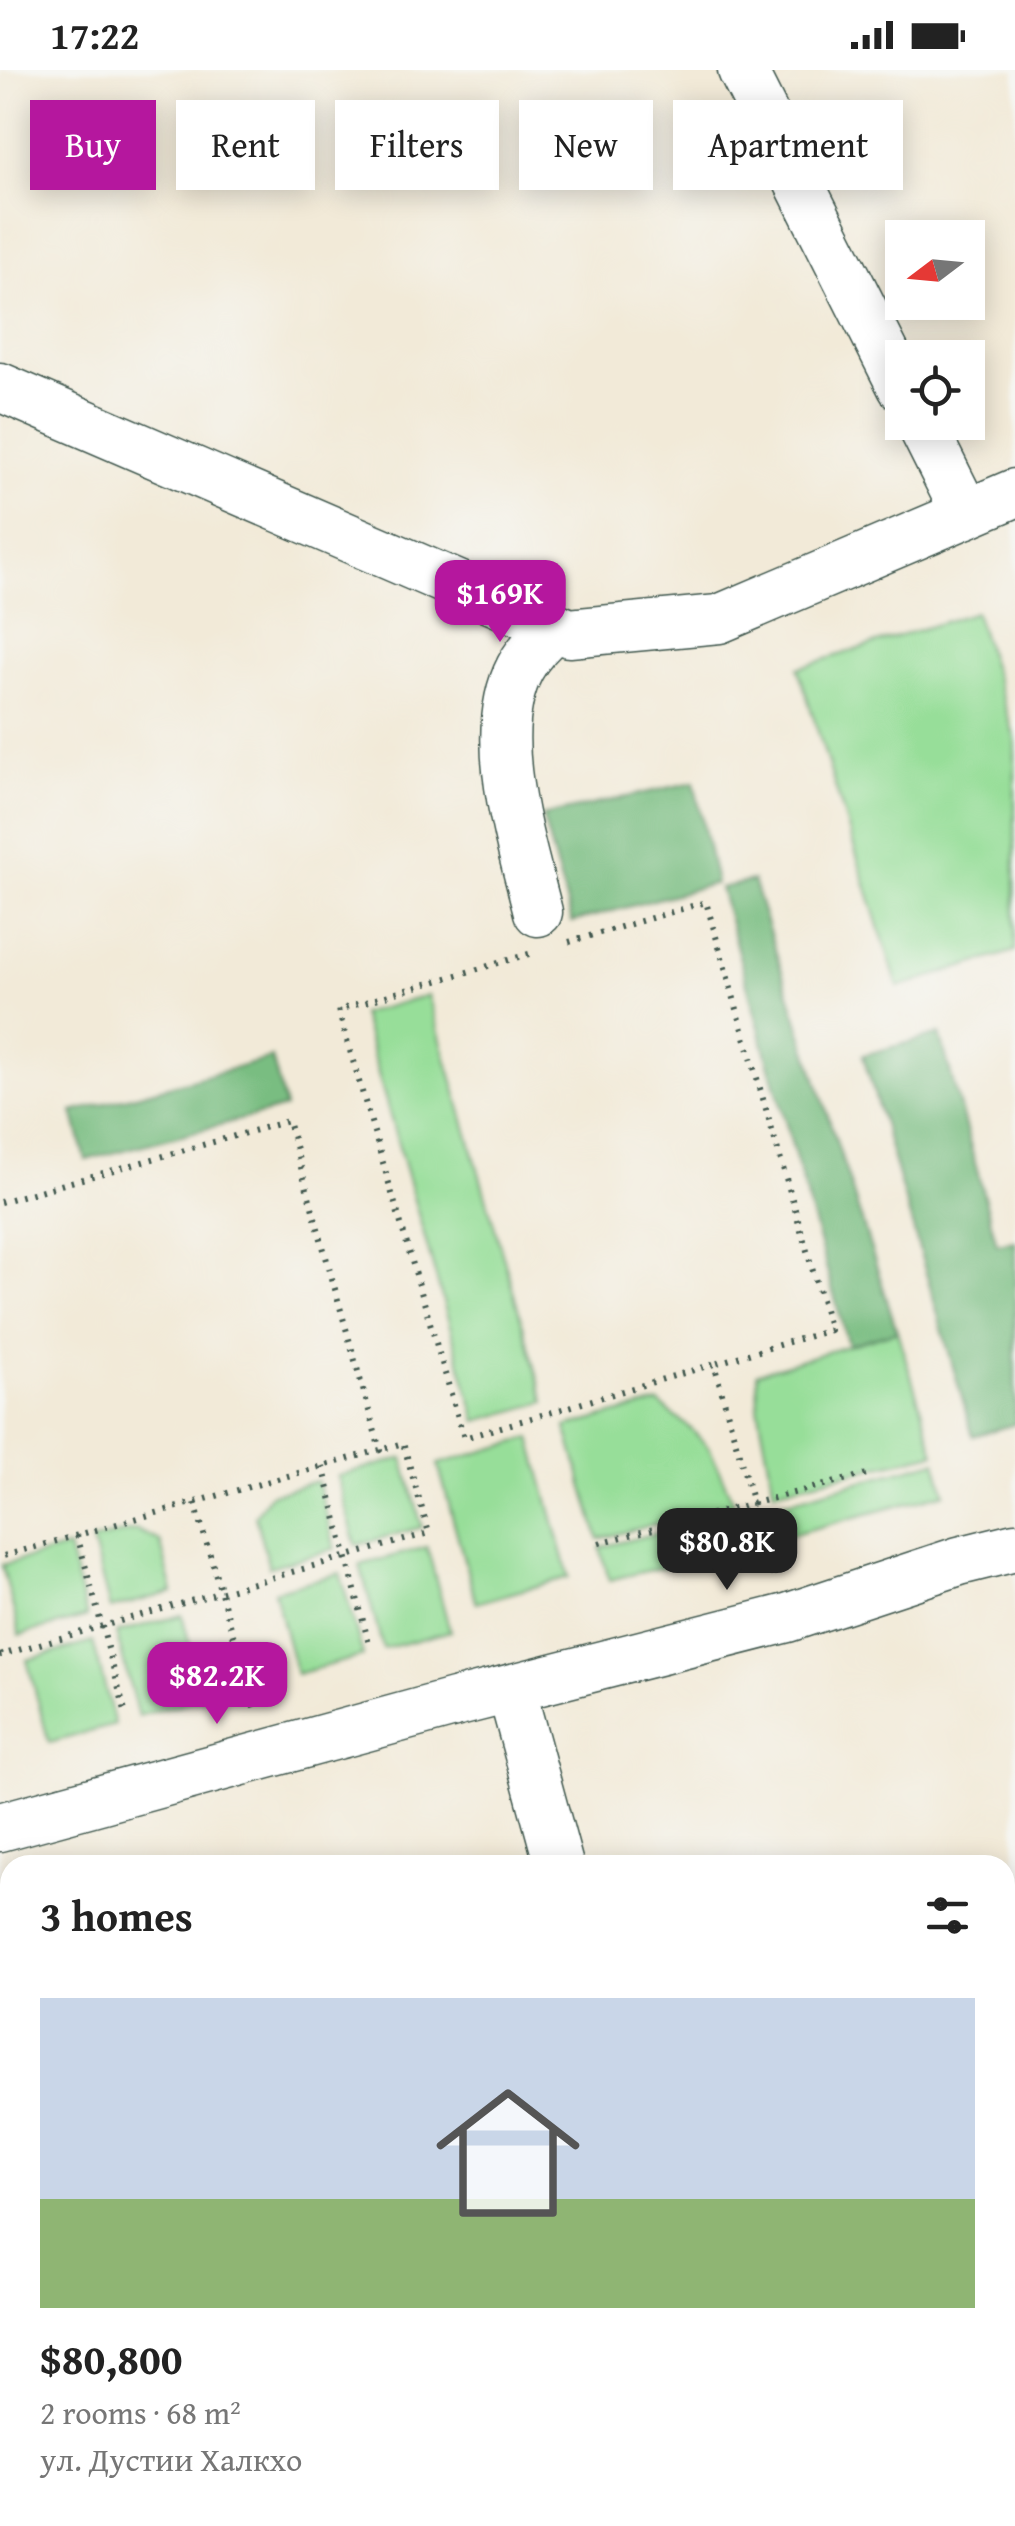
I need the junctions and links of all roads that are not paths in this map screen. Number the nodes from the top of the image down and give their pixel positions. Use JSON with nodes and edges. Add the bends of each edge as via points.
{"nodes":[{"id":1,"x":742,"y":70,"type":"edge"},
{"id":2,"x":885,"y":353,"type":"edge"},
{"id":3,"x":0,"y":387,"type":"edge"},
{"id":4,"x":929,"y":440,"type":"edge"},
{"id":5,"x":1015,"y":493,"type":"edge"},
{"id":6,"x":966,"y":514,"type":"junction"},
{"id":7,"x":555,"y":627,"type":"junction"},
{"id":8,"x":546,"y":936,"type":"road end"},
{"id":9,"x":1015,"y":1547,"type":"edge"},
{"id":10,"x":510,"y":1689,"type":"junction"},
{"id":11,"x":0,"y":1827,"type":"edge"},
{"id":12,"x":555,"y":1855,"type":"edge"}],
"edges":[{"from":1,"to":2,"type":"street"},
{"from":3,"to":7,"type":"street"},
{"from":4,"to":6,"type":"street"},
{"from":5,"to":6,"type":"street"},
{"from":6,"to":7,"type":"street","via":[[718,619],[569,633]]},
{"from":7,"to":8,"type":"street","via":[[518,670],[508,705],[508,790]]},
{"from":9,"to":10,"type":"street","via":[[787,1618]]},
{"from":10,"to":11,"type":"street"},
{"from":10,"to":12,"type":"street"}]}
